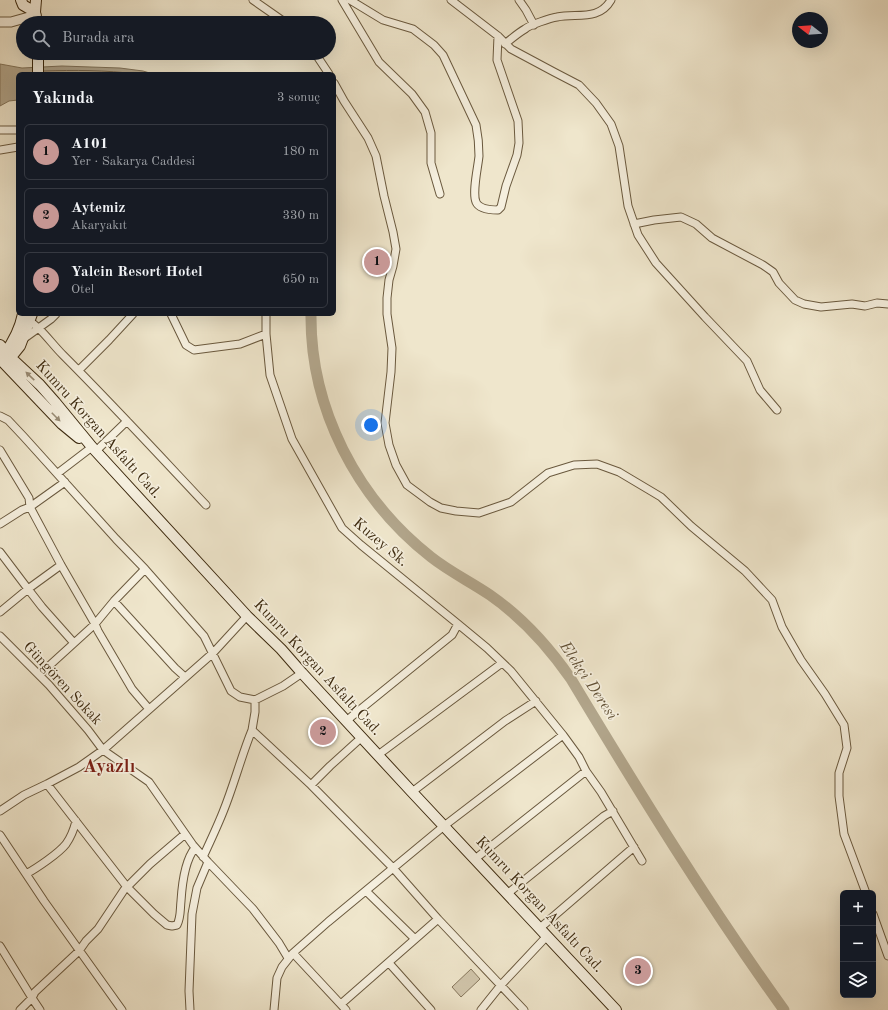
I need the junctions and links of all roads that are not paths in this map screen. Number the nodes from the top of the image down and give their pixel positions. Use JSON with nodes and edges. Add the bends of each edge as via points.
{"nodes":[{"id":1,"x":21,"y":0,"type":"edge"},
{"id":2,"x":38,"y":0,"type":"edge"},
{"id":3,"x":253,"y":0,"type":"edge"},
{"id":4,"x":342,"y":0,"type":"edge"},
{"id":5,"x":350,"y":0,"type":"edge"},
{"id":6,"x":451,"y":0,"type":"edge"},
{"id":7,"x":518,"y":0,"type":"edge"},
{"id":8,"x":611,"y":0,"type":"edge"},
{"id":9,"x":35,"y":16,"type":"edge"},
{"id":10,"x":36,"y":16,"type":"edge"},
{"id":11,"x":276,"y":16,"type":"edge"},
{"id":12,"x":16,"y":21,"type":"edge"},
{"id":13,"x":0,"y":22,"type":"edge"},
{"id":14,"x":534,"y":25,"type":"junction"},
{"id":15,"x":498,"y":36,"type":"junction"},
{"id":16,"x":505,"y":44,"type":"junction"},
{"id":17,"x":38,"y":60,"type":"edge"},
{"id":18,"x":320,"y":60,"type":"edge"},
{"id":19,"x":38,"y":72,"type":"edge"},
{"id":20,"x":328,"y":72,"type":"edge"},
{"id":21,"x":336,"y":86,"type":"edge"},
{"id":22,"x":0,"y":130,"type":"edge"},
{"id":23,"x":16,"y":130,"type":"edge"},
{"id":24,"x":16,"y":147,"type":"edge"},
{"id":25,"x":0,"y":150,"type":"edge"},
{"id":26,"x":440,"y":194,"type":"dead end"},
{"id":27,"x":634,"y":224,"type":"junction"},
{"id":28,"x":888,"y":304,"type":"edge"},
{"id":29,"x":54,"y":316,"type":"edge"},
{"id":30,"x":131,"y":316,"type":"edge"},
{"id":31,"x":172,"y":316,"type":"edge"},
{"id":32,"x":266,"y":316,"type":"edge"},
{"id":33,"x":27,"y":317,"type":"edge"},
{"id":34,"x":39,"y":328,"type":"junction"},
{"id":35,"x":266,"y":334,"type":"junction"},
{"id":36,"x":22,"y":340,"type":"junction"},
{"id":37,"x":4,"y":356,"type":"edge"},
{"id":38,"x":79,"y":370,"type":"junction"},
{"id":39,"x":777,"y":410,"type":"dead end"},
{"id":40,"x":0,"y":416,"type":"edge"},
{"id":41,"x":127,"y":421,"type":"junction"},
{"id":42,"x":94,"y":449,"type":"junction"},
{"id":43,"x":0,"y":450,"type":"edge"},
{"id":44,"x":58,"y":473,"type":"junction"},
{"id":45,"x":65,"y":482,"type":"junction"},
{"id":46,"x":206,"y":505,"type":"dead end"},
{"id":47,"x":30,"y":507,"type":"junction"},
{"id":48,"x":0,"y":524,"type":"edge"},
{"id":49,"x":0,"y":552,"type":"edge"},
{"id":50,"x":61,"y":565,"type":"junction"},
{"id":51,"x":145,"y":569,"type":"junction"},
{"id":52,"x":28,"y":589,"type":"junction"},
{"id":53,"x":114,"y":601,"type":"junction"},
{"id":54,"x":0,"y":612,"type":"edge"},
{"id":55,"x":247,"y":616,"type":"junction"},
{"id":56,"x":95,"y":624,"type":"junction"},
{"id":57,"x":458,"y":624,"type":"junction"},
{"id":58,"x":0,"y":636,"type":"edge"},
{"id":59,"x":74,"y":643,"type":"junction"},
{"id":60,"x":213,"y":653,"type":"junction"},
{"id":61,"x":502,"y":663,"type":"junction"},
{"id":62,"x":302,"y":673,"type":"junction"},
{"id":63,"x":39,"y":675,"type":"junction"},
{"id":64,"x":185,"y":677,"type":"junction"},
{"id":65,"x":255,"y":700,"type":"junction"},
{"id":66,"x":536,"y":701,"type":"junction"},
{"id":67,"x":149,"y":709,"type":"junction"},
{"id":68,"x":346,"y":721,"type":"junction"},
{"id":69,"x":252,"y":730,"type":"junction"},
{"id":70,"x":563,"y":735,"type":"junction"},
{"id":71,"x":362,"y":738,"type":"junction"},
{"id":72,"x":103,"y":750,"type":"junction"},
{"id":73,"x":378,"y":754,"type":"junction"},
{"id":74,"x":586,"y":771,"type":"junction"},
{"id":75,"x":47,"y":784,"type":"junction"},
{"id":76,"x":311,"y":785,"type":"junction"},
{"id":77,"x":412,"y":792,"type":"junction"},
{"id":78,"x":0,"y":811,"type":"edge"},
{"id":79,"x":613,"y":812,"type":"junction"},
{"id":80,"x":76,"y":821,"type":"junction"},
{"id":81,"x":444,"y":826,"type":"junction"},
{"id":82,"x":185,"y":834,"type":"junction"},
{"id":83,"x":0,"y":835,"type":"edge"},
{"id":84,"x":634,"y":847,"type":"junction"},
{"id":85,"x":195,"y":848,"type":"junction"},
{"id":86,"x":475,"y":858,"type":"junction"},
{"id":87,"x":205,"y":860,"type":"junction"},
{"id":88,"x":642,"y":861,"type":"dead end"},
{"id":89,"x":393,"y":868,"type":"junction"},
{"id":90,"x":26,"y":874,"type":"junction"},
{"id":91,"x":127,"y":887,"type":"junction"},
{"id":92,"x":865,"y":890,"type":"edge"},
{"id":93,"x":366,"y":891,"type":"junction"},
{"id":94,"x":507,"y":894,"type":"junction"},
{"id":95,"x":438,"y":919,"type":"junction"},
{"id":96,"x":876,"y":922,"type":"edge"},
{"id":97,"x":544,"y":932,"type":"junction"},
{"id":98,"x":415,"y":939,"type":"junction"},
{"id":99,"x":0,"y":946,"type":"edge"},
{"id":100,"x":79,"y":951,"type":"junction"},
{"id":101,"x":291,"y":956,"type":"junction"},
{"id":102,"x":888,"y":956,"type":"edge"},
{"id":103,"x":389,"y":963,"type":"junction"},
{"id":104,"x":501,"y":985,"type":"junction"},
{"id":105,"x":32,"y":998,"type":"junction"},
{"id":106,"x":341,"y":1004,"type":"junction"},
{"id":107,"x":20,"y":1010,"type":"edge"},
{"id":108,"x":40,"y":1010,"type":"edge"},
{"id":109,"x":122,"y":1010,"type":"edge"},
{"id":110,"x":190,"y":1010,"type":"edge"},
{"id":111,"x":274,"y":1010,"type":"edge"},
{"id":112,"x":346,"y":1010,"type":"edge"},
{"id":113,"x":431,"y":1010,"type":"edge"},
{"id":114,"x":481,"y":1010,"type":"edge"},
{"id":115,"x":524,"y":1010,"type":"edge"},
{"id":116,"x":616,"y":1010,"type":"edge"}],
"edges":[{"from":1,"to":9,"type":"main road"},
{"from":2,"to":10,"type":"main road"},
{"from":3,"to":11,"type":"street"},
{"from":4,"to":26,"type":"street","via":[[379,62],[412,94],[425,112],[431,133],[431,163]]},
{"from":5,"to":15,"type":"street","via":[[383,20],[413,29],[443,55],[476,125],[476,203],[492,210],[498,210],[501,206],[519,143],[518,121],[496,60]]},
{"from":6,"to":15,"type":"street"},
{"from":7,"to":14,"type":"street"},
{"from":8,"to":14,"type":"street","via":[[600,12],[557,17]]},
{"from":12,"to":13,"type":"street"},
{"from":14,"to":16,"type":"street","via":[[526,27]]},
{"from":15,"to":16,"type":"street"},
{"from":16,"to":27,"type":"street","via":[[579,85],[596,103],[611,124],[619,146],[628,206]]},
{"from":17,"to":19,"type":"main road"},
{"from":18,"to":20,"type":"street"},
{"from":21,"to":92,"type":"street","via":[[368,138],[376,156],[393,232],[396,249],[387,298],[392,348],[391,372],[385,423],[389,445],[407,485],[441,508],[479,513],[510,502],[548,473],[574,465],[597,464],[619,472],[661,496],[691,526],[745,571],[772,600],[782,627],[801,660],[844,725],[847,748],[839,773],[840,803],[844,834]]},
{"from":22,"to":23,"type":"street"},
{"from":24,"to":25,"type":"street"},
{"from":27,"to":28,"type":"street","via":[[681,217],[696,224],[712,238],[773,272],[779,283],[795,300],[804,304]]},
{"from":27,"to":39,"type":"street","via":[[656,263],[747,360],[760,390]]},
{"from":29,"to":34,"type":"street"},
{"from":30,"to":38,"type":"street"},
{"from":31,"to":35,"type":"street","via":[[186,345],[194,350],[240,344]]},
{"from":32,"to":35,"type":"street","name":"Kuzey Sk."},
{"from":33,"to":34,"type":"street"},
{"from":33,"to":36,"type":"main road"},
{"from":33,"to":37,"type":"main road"},
{"from":34,"to":36,"type":"street"},
{"from":34,"to":38,"type":"street"},
{"from":35,"to":57,"type":"street","name":"Kuzey Sk.","via":[[270,375],[292,439],[342,528]]},
{"from":36,"to":37,"type":"main road","via":[[20,346]]},
{"from":37,"to":42,"type":"main road","name":"Kumru Korgan Asfaltı Cad.","via":[[40,385]]},
{"from":38,"to":41,"type":"street"},
{"from":40,"to":44,"type":"street","via":[[8,420]]},
{"from":41,"to":42,"type":"street"},
{"from":41,"to":46,"type":"street"},
{"from":42,"to":44,"type":"street"},
{"from":42,"to":55,"type":"main road","name":"Kumru Korgan Asfaltı Cad."},
{"from":43,"to":47,"type":"street","via":[[29,498]]},
{"from":44,"to":45,"type":"street"},
{"from":45,"to":47,"type":"street"},
{"from":45,"to":51,"type":"street"},
{"from":47,"to":48,"type":"street"},
{"from":47,"to":50,"type":"street"},
{"from":49,"to":52,"type":"street"},
{"from":50,"to":52,"type":"street"},
{"from":50,"to":56,"type":"street"},
{"from":51,"to":53,"type":"street"},
{"from":51,"to":60,"type":"street","via":[[204,636]]},
{"from":52,"to":54,"type":"street"},
{"from":52,"to":59,"type":"street"},
{"from":53,"to":56,"type":"street"},
{"from":53,"to":64,"type":"street"},
{"from":55,"to":60,"type":"street"},
{"from":55,"to":62,"type":"main road","name":"Kumru Korgan Asfaltı Cad."},
{"from":56,"to":59,"type":"street"},
{"from":56,"to":67,"type":"street","via":[[132,690]]},
{"from":57,"to":61,"type":"street","name":"Kuzey Sk."},
{"from":57,"to":68,"type":"street","via":[[452,635]]},
{"from":58,"to":63,"type":"street","name":"Güngören Sokak"},
{"from":59,"to":63,"type":"street"},
{"from":60,"to":64,"type":"street"},
{"from":60,"to":65,"type":"street","via":[[231,691],[240,697]]},
{"from":61,"to":66,"type":"street","name":"Kuzey Sk."},
{"from":61,"to":73,"type":"street"},
{"from":62,"to":65,"type":"street"},
{"from":62,"to":68,"type":"main road","name":"Kumru Korgan Asfaltı Cad."},
{"from":63,"to":72,"type":"street","name":"Güngören Sokak"},
{"from":64,"to":67,"type":"street"},
{"from":65,"to":69,"type":"street"},
{"from":66,"to":70,"type":"street","name":"Kuzey Sk."},
{"from":66,"to":77,"type":"street","via":[[505,721]]},
{"from":67,"to":72,"type":"street"},
{"from":68,"to":71,"type":"main road","name":"Kumru Korgan Asfaltı Cad."},
{"from":69,"to":76,"type":"street"},
{"from":69,"to":87,"type":"street"},
{"from":70,"to":74,"type":"street","name":"Kuzey Sk."},
{"from":70,"to":81,"type":"street"},
{"from":71,"to":73,"type":"main road","name":"Kumru Korgan Asfaltı Cad."},
{"from":71,"to":76,"type":"street"},
{"from":72,"to":75,"type":"street","via":[[79,767]]},
{"from":72,"to":82,"type":"street","name":"Güngören Sokak","via":[[149,782]]},
{"from":73,"to":77,"type":"main road","name":"Kumru Korgan Asfaltı Cad."},
{"from":74,"to":79,"type":"street","name":"Kuzey Sk."},
{"from":74,"to":86,"type":"street"},
{"from":75,"to":78,"type":"street"},
{"from":75,"to":80,"type":"street"},
{"from":76,"to":89,"type":"street"},
{"from":77,"to":81,"type":"main road","name":"Kumru Korgan Asfaltı Cad."},
{"from":79,"to":84,"type":"street","name":"Kuzey Sk."},
{"from":79,"to":94,"type":"street","via":[[604,816]]},
{"from":80,"to":90,"type":"street","via":[[65,845],[35,870]]},
{"from":80,"to":91,"type":"street"},
{"from":81,"to":86,"type":"main road","name":"Kumru Korgan Asfaltı Cad."},
{"from":81,"to":89,"type":"street"},
{"from":82,"to":85,"type":"street","name":"Güngören Sokak"},
{"from":82,"to":91,"type":"street"},
{"from":83,"to":90,"type":"street"},
{"from":84,"to":88,"type":"street","name":"Kuzey Sk."},
{"from":84,"to":97,"type":"street","via":[[587,887]]},
{"from":85,"to":87,"type":"street","name":"Güngören Sokak"},
{"from":85,"to":91,"type":"street","via":[[184,876],[181,916],[177,925],[167,926]]},
{"from":86,"to":94,"type":"main road","name":"Kumru Korgan Asfaltı Cad."},
{"from":87,"to":101,"type":"street","name":"Güngören Sokak","via":[[253,909]]},
{"from":87,"to":110,"type":"street","via":[[192,914],[188,991]]},
{"from":89,"to":93,"type":"street"},
{"from":89,"to":95,"type":"street"},
{"from":90,"to":100,"type":"street"},
{"from":91,"to":100,"type":"street"},
{"from":93,"to":98,"type":"street"},
{"from":93,"to":101,"type":"street"},
{"from":94,"to":97,"type":"main road","name":"Kumru Korgan Asfaltı Cad."},
{"from":95,"to":98,"type":"street"},
{"from":95,"to":104,"type":"street"},
{"from":96,"to":102,"type":"street"},
{"from":97,"to":104,"type":"street"},
{"from":97,"to":116,"type":"main road","name":"Kumru Korgan Asfaltı Cad."},
{"from":98,"to":103,"type":"street"},
{"from":99,"to":105,"type":"street"},
{"from":100,"to":105,"type":"street","via":[[35,992]]},
{"from":100,"to":109,"type":"street"},
{"from":101,"to":106,"type":"street","name":"Güngören Sokak"},
{"from":101,"to":111,"type":"street","via":[[277,978]]},
{"from":103,"to":106,"type":"street"},
{"from":103,"to":113,"type":"street"},
{"from":104,"to":114,"type":"street"},
{"from":104,"to":115,"type":"street"},
{"from":105,"to":107,"type":"street"},
{"from":105,"to":108,"type":"street"},
{"from":106,"to":112,"type":"street","name":"Güngören Sokak"}]}
